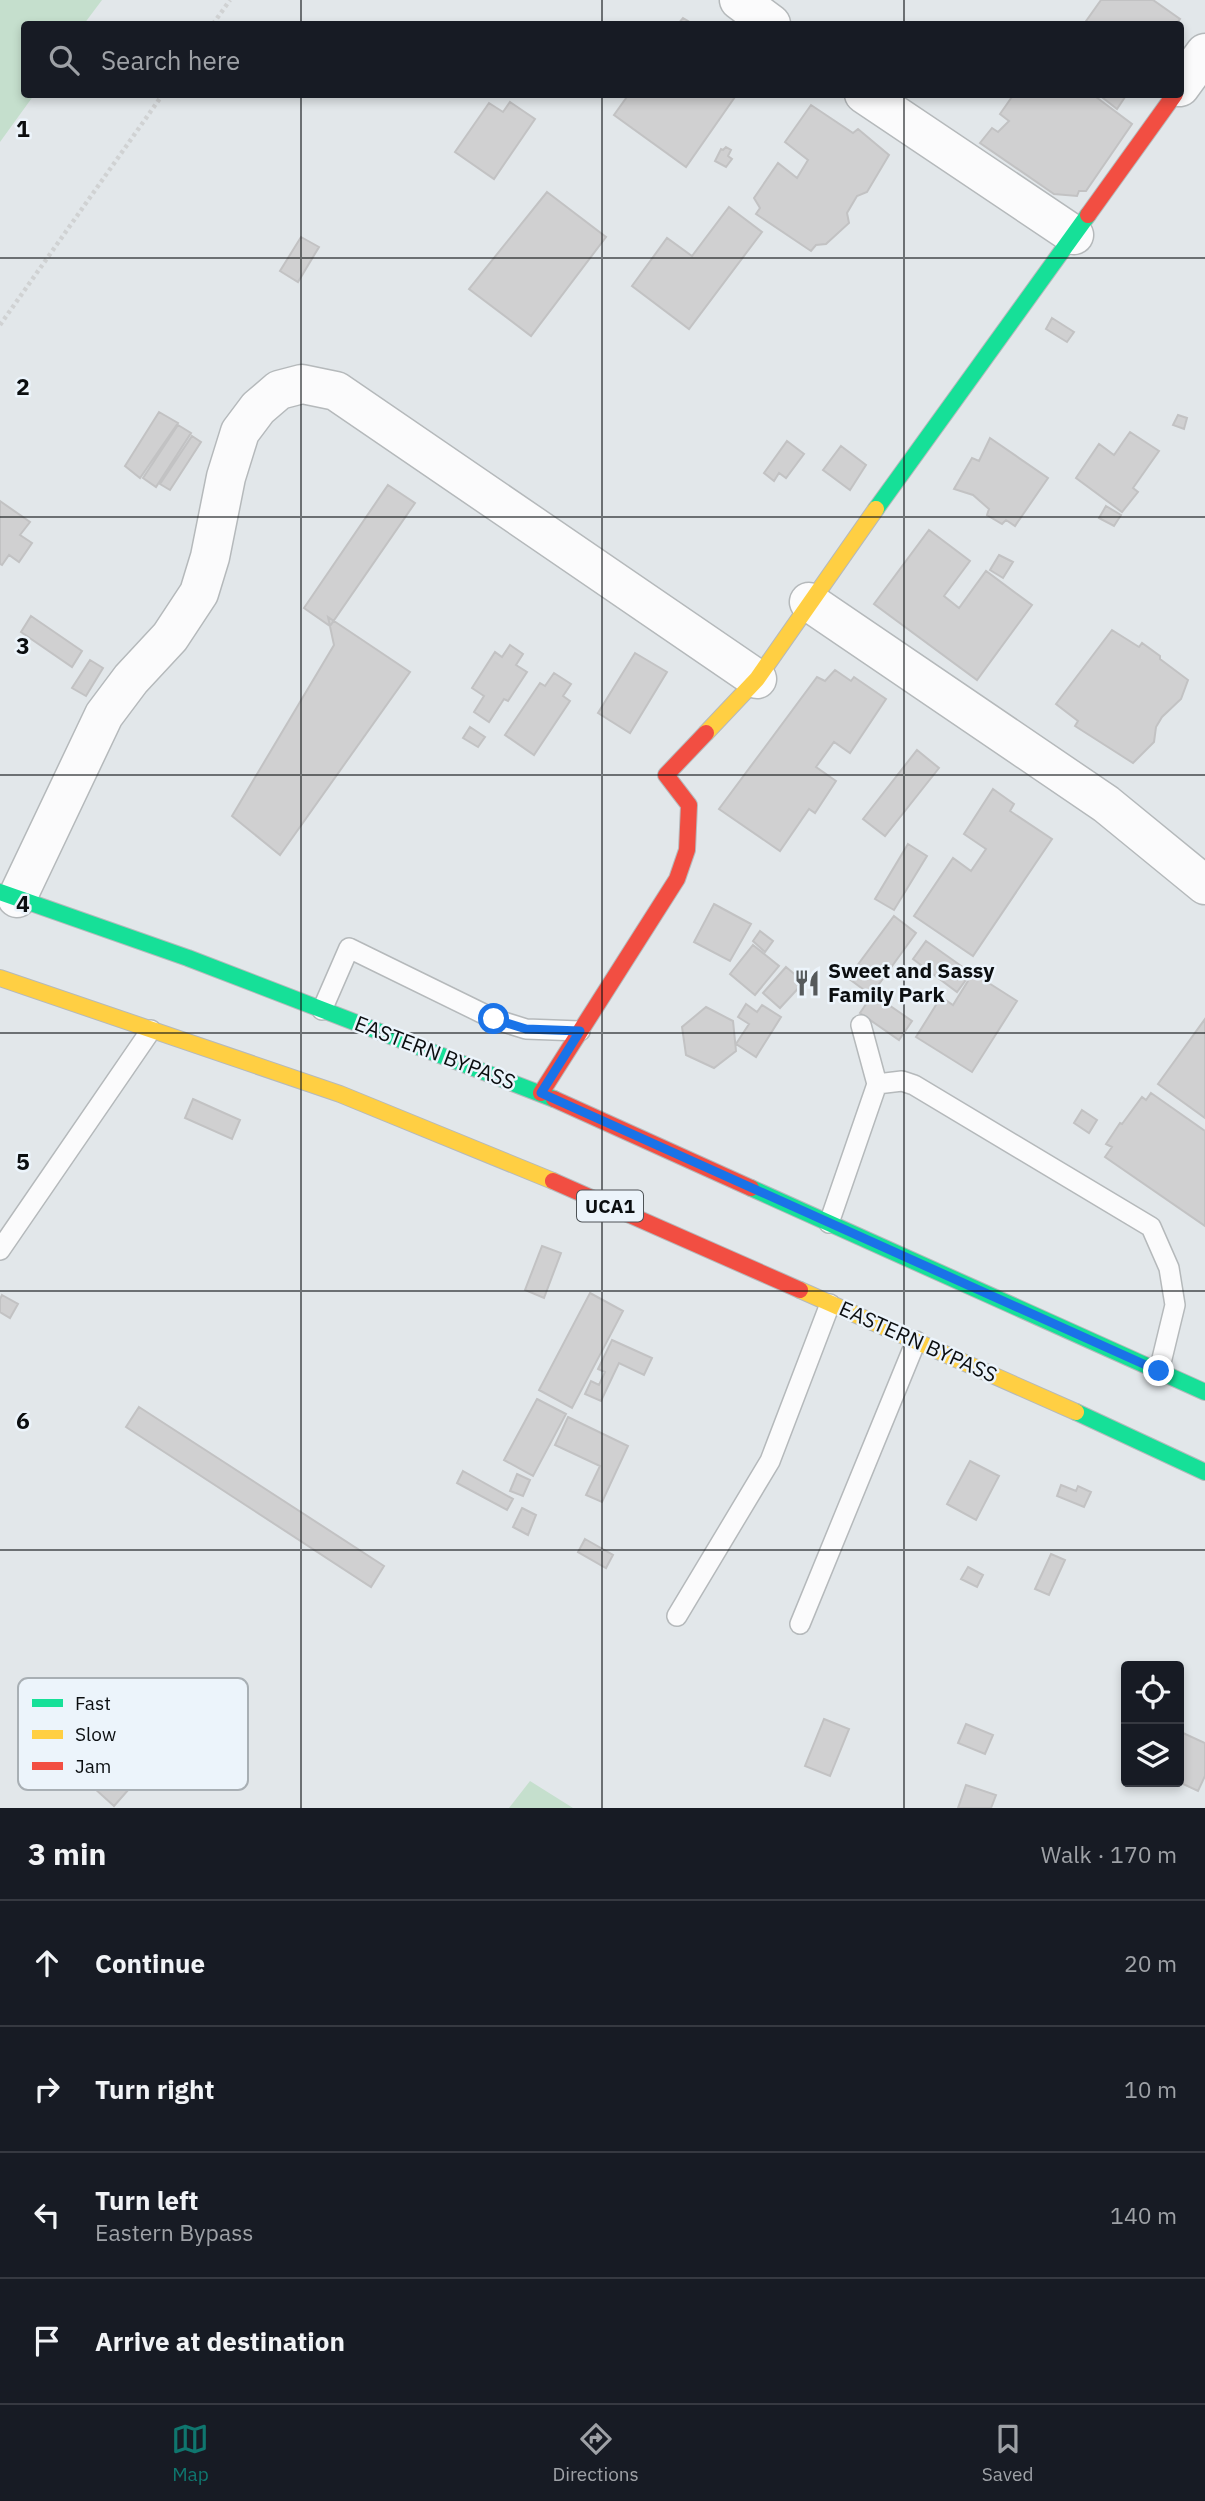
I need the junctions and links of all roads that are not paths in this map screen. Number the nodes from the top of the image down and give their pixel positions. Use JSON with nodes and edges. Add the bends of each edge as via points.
{"nodes":[{"id":1,"x":739,"y":0,"type":"edge"},
{"id":2,"x":767,"y":21,"type":"edge"},
{"id":3,"x":1205,"y":53,"type":"edge"},
{"id":4,"x":1184,"y":83,"type":"edge"},
{"id":5,"x":870,"y":98,"type":"edge"},
{"id":6,"x":1172,"y":98,"type":"edge"},
{"id":7,"x":1074,"y":235,"type":"junction"},
{"id":8,"x":809,"y":601,"type":"junction"},
{"id":9,"x":757,"y":679,"type":"junction"},
{"id":10,"x":1205,"y":885,"type":"edge"},
{"id":11,"x":8,"y":895,"type":"edge"},
{"id":12,"x":0,"y":978,"type":"edge"},
{"id":13,"x":322,"y":1010,"type":"junction"},
{"id":14,"x":861,"y":1025,"type":"dead end"},
{"id":15,"x":151,"y":1030,"type":"junction"},
{"id":16,"x":580,"y":1031,"type":"junction"},
{"id":17,"x":877,"y":1084,"type":"junction"},
{"id":18,"x":541,"y":1093,"type":"junction"},
{"id":19,"x":829,"y":1223,"type":"junction"},
{"id":20,"x":0,"y":1250,"type":"edge"},
{"id":21,"x":831,"y":1304,"type":"junction"},
{"id":22,"x":916,"y":1341,"type":"junction"},
{"id":23,"x":1159,"y":1371,"type":"junction"},
{"id":24,"x":1205,"y":1392,"type":"edge"},
{"id":25,"x":1205,"y":1472,"type":"edge"},
{"id":26,"x":677,"y":1616,"type":"dead end"},
{"id":27,"x":800,"y":1624,"type":"dead end"}],
"edges":[{"from":1,"to":2,"type":"street"},
{"from":3,"to":4,"type":"street"},
{"from":5,"to":7,"type":"street"},
{"from":6,"to":7,"type":"main road"},
{"from":7,"to":8,"type":"main road"},
{"from":8,"to":9,"type":"main road"},
{"from":8,"to":10,"type":"street","via":[[1106,804]]},
{"from":9,"to":11,"type":"street","via":[[336,391],[302,384],[279,390],[240,432],[200,593],[170,637],[104,715]]},
{"from":9,"to":16,"type":"main road","via":[[666,775],[689,805],[684,860],[677,879]]},
{"from":11,"to":13,"type":"main road","name":"EASTERN BYPASS"},
{"from":12,"to":15,"type":"main road","name":"EASTERN BYPASS","number":"UCA1"},
{"from":13,"to":16,"type":"lane","via":[[349,948],[494,1019],[526,1029]]},
{"from":13,"to":18,"type":"main road","name":"EASTERN BYPASS"},
{"from":14,"to":17,"type":"lane"},
{"from":15,"to":20,"type":"lane"},
{"from":15,"to":21,"type":"main road","name":"EASTERN BYPASS","number":"UCA1","via":[[340,1094]]},
{"from":16,"to":18,"type":"main road"},
{"from":17,"to":19,"type":"lane"},
{"from":17,"to":23,"type":"lane","via":[[902,1081],[914,1085],[1151,1227],[1169,1268],[1175,1305]]},
{"from":18,"to":19,"type":"main road","name":"EASTERN BYPASS"},
{"from":19,"to":23,"type":"main road","name":"EASTERN BYPASS"},
{"from":21,"to":22,"type":"main road","name":"EASTERN BYPASS","number":"UCA1"},
{"from":21,"to":26,"type":"lane","via":[[770,1461]]},
{"from":22,"to":25,"type":"main road","name":"EASTERN BYPASS","number":"UCA1"},
{"from":22,"to":27,"type":"lane"},
{"from":23,"to":24,"type":"main road","name":"EASTERN BYPASS"}]}
